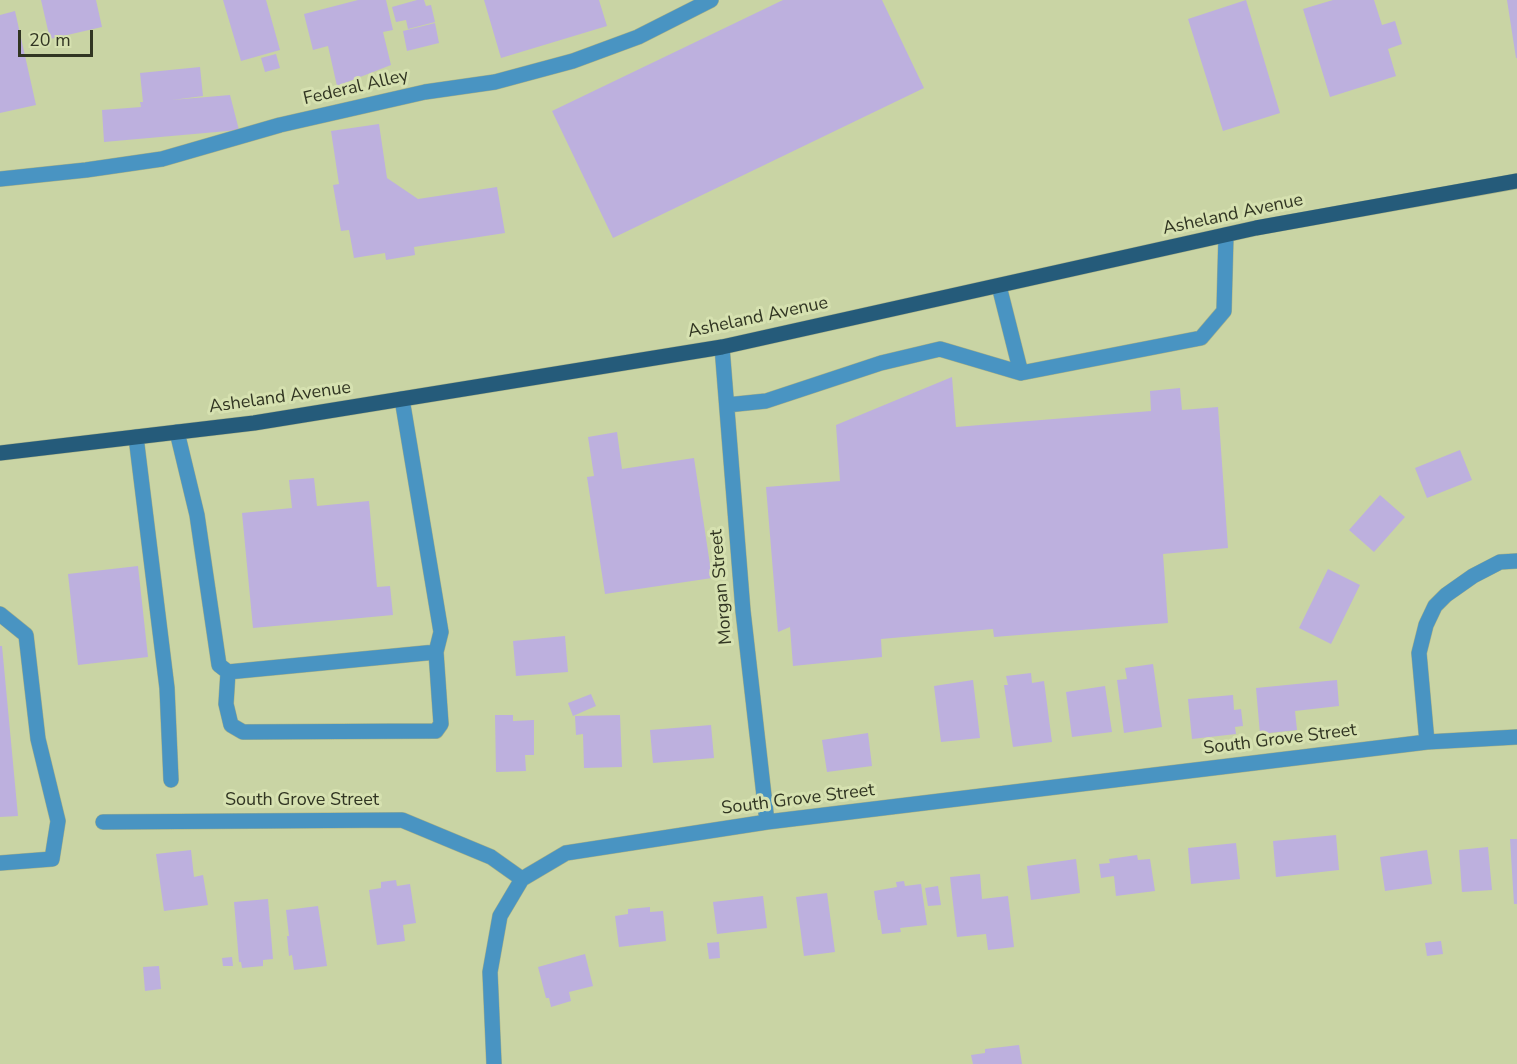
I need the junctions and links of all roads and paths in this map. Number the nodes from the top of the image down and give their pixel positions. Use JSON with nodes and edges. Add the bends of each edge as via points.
{"nodes":[{"id":1,"x":711,"y":0,"type":"edge"},
{"id":2,"x":0,"y":179,"type":"edge"},
{"id":3,"x":1517,"y":181,"type":"edge"},
{"id":4,"x":1226,"y":235,"type":"junction"},
{"id":5,"x":999,"y":286,"type":"junction"},
{"id":6,"x":722,"y":347,"type":"junction"},
{"id":7,"x":1021,"y":373,"type":"junction"},
{"id":8,"x":402,"y":399,"type":"junction"},
{"id":9,"x":727,"y":405,"type":"junction"},
{"id":10,"x":177,"y":432,"type":"junction"},
{"id":11,"x":136,"y":437,"type":"junction"},
{"id":12,"x":0,"y":453,"type":"edge"},
{"id":13,"x":1517,"y":561,"type":"edge"},
{"id":14,"x":0,"y":614,"type":"edge"},
{"id":15,"x":436,"y":652,"type":"junction"},
{"id":16,"x":228,"y":672,"type":"junction"},
{"id":17,"x":1517,"y":737,"type":"edge"},
{"id":18,"x":1427,"y":742,"type":"junction"},
{"id":19,"x":171,"y":780,"type":"dead end"},
{"id":20,"x":103,"y":822,"type":"dead end"},
{"id":21,"x":768,"y":822,"type":"junction"},
{"id":22,"x":0,"y":863,"type":"edge"},
{"id":23,"x":522,"y":879,"type":"junction"},
{"id":24,"x":494,"y":1064,"type":"edge"}],
"edges":[{"from":1,"to":2,"type":"street","name":"Federal Alley","via":[[638,37],[573,62],[495,82],[413,94],[162,159]]},
{"from":3,"to":4,"type":"main road","name":"Asheland Avenue"},
{"from":4,"to":5,"type":"main road","name":"Asheland Avenue"},
{"from":4,"to":7,"type":"street","via":[[1224,310],[1201,338]]},
{"from":5,"to":6,"type":"main road","name":"Asheland Avenue"},
{"from":5,"to":7,"type":"street"},
{"from":6,"to":8,"type":"main road","name":"Asheland Avenue"},
{"from":6,"to":9,"type":"street","name":"Morgan Street"},
{"from":7,"to":9,"type":"street","via":[[940,349],[881,363],[766,401]]},
{"from":8,"to":10,"type":"main road","name":"Asheland Avenue"},
{"from":8,"to":15,"type":"street","via":[[441,632]]},
{"from":9,"to":21,"type":"street","name":"Morgan Street","via":[[743,611]]},
{"from":10,"to":11,"type":"main road","name":"Asheland Avenue"},
{"from":10,"to":16,"type":"street","via":[[197,515],[219,665]]},
{"from":11,"to":12,"type":"main road","name":"Asheland Avenue"},
{"from":11,"to":19,"type":"street","via":[[167,688]]},
{"from":13,"to":18,"type":"street","via":[[1500,562],[1467,579],[1435,606],[1419,653]]},
{"from":14,"to":22,"type":"street","via":[[26,635],[38,739],[58,821],[52,859]]},
{"from":15,"to":16,"type":"street"},
{"from":15,"to":16,"type":"street","via":[[441,724],[436,731],[243,732],[231,725],[226,704]]},
{"from":17,"to":18,"type":"street","name":"South Grove Street"},
{"from":18,"to":21,"type":"street","name":"South Grove Street"},
{"from":20,"to":23,"type":"street","name":"South Grove Street","via":[[402,820],[491,857]]},
{"from":21,"to":23,"type":"street","name":"South Grove Street","via":[[566,853]]},
{"from":23,"to":24,"type":"street","via":[[500,916],[490,972]]}]}
